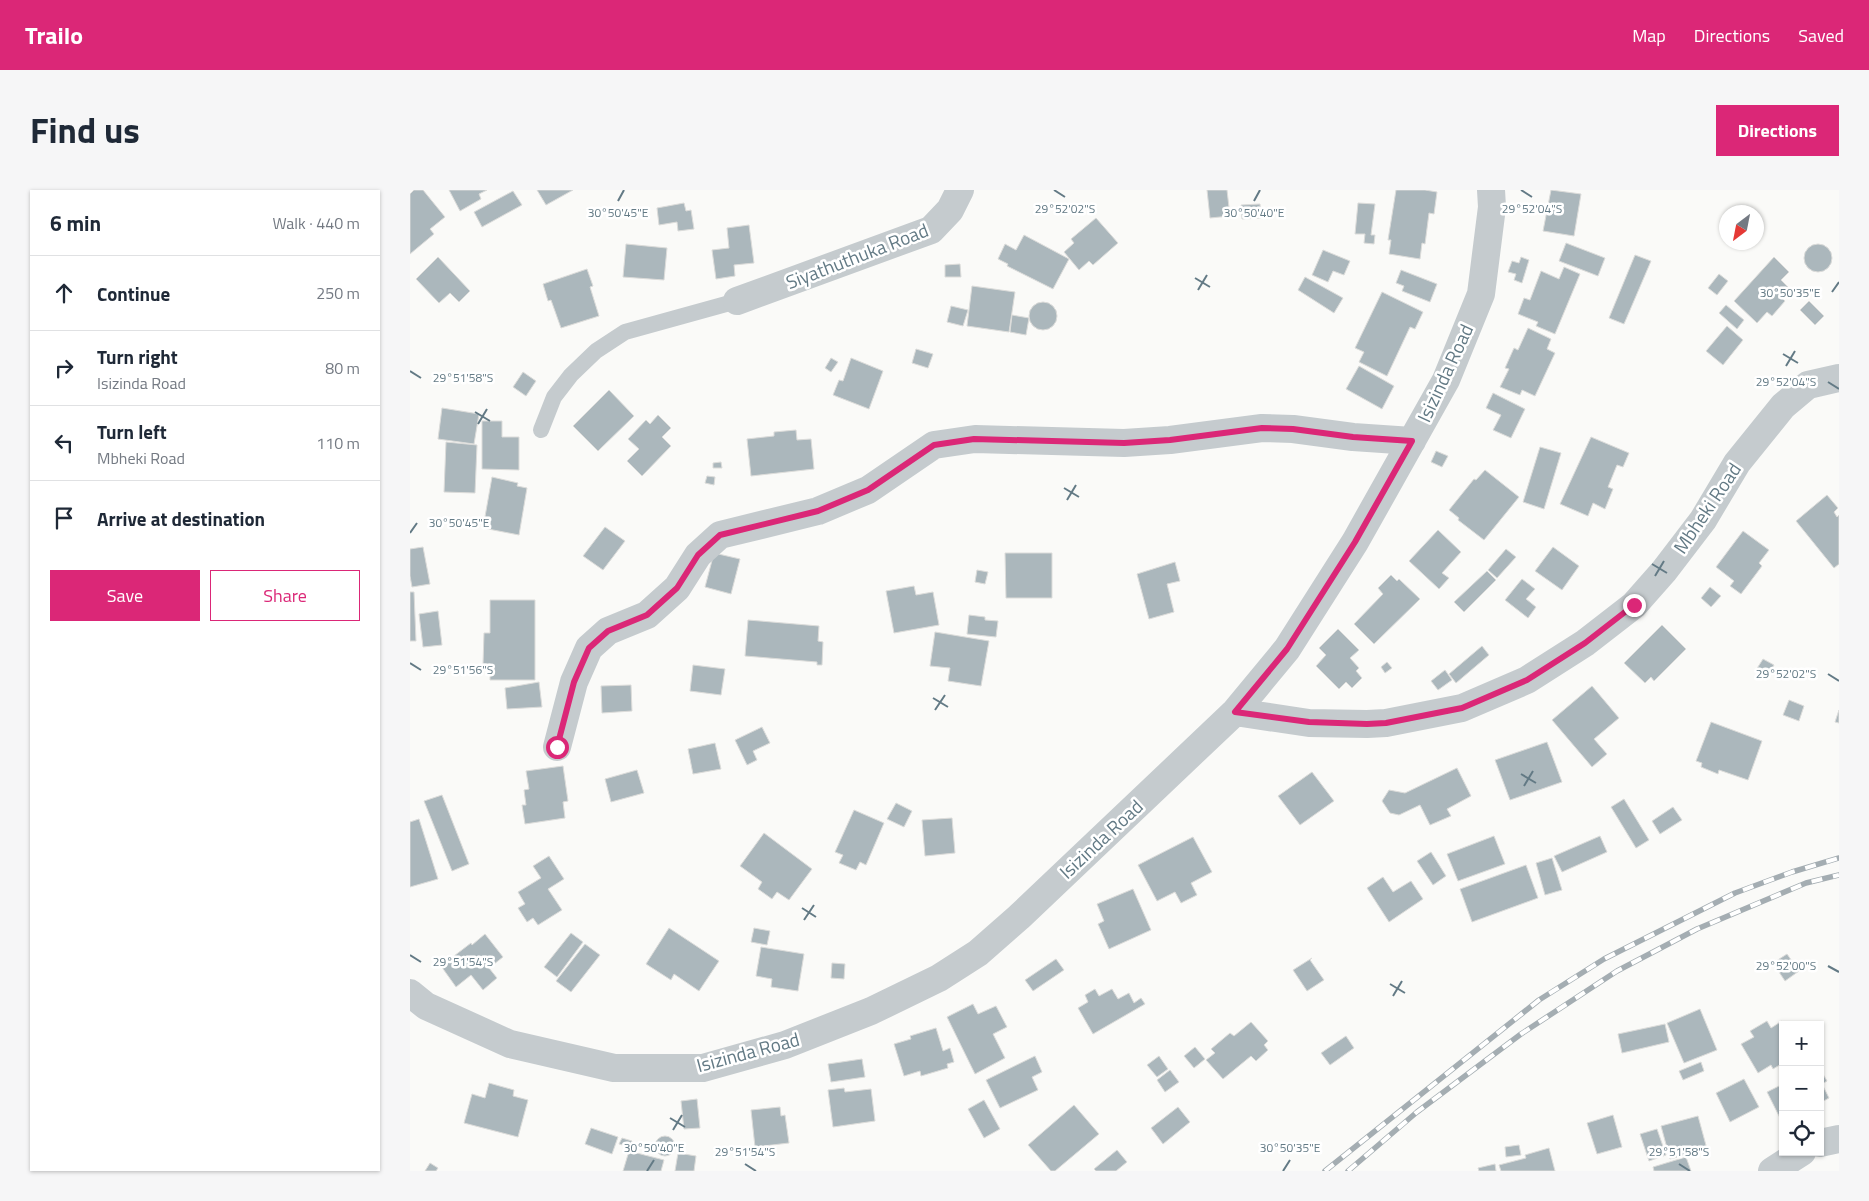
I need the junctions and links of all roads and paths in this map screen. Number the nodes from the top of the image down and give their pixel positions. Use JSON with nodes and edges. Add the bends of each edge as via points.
{"nodes":[{"id":1,"x":960,"y":190,"type":"edge"},
{"id":2,"x":1491,"y":190,"type":"edge"},
{"id":3,"x":737,"y":301,"type":"joint"},
{"id":4,"x":1839,"y":378,"type":"edge"},
{"id":5,"x":541,"y":430,"type":"dead end"},
{"id":6,"x":1412,"y":441,"type":"junction"},
{"id":7,"x":1235,"y":712,"type":"junction"},
{"id":8,"x":557,"y":747,"type":"dead end"},
{"id":9,"x":410,"y":993,"type":"edge"},
{"id":10,"x":1839,"y":1139,"type":"edge"},
{"id":11,"x":1824,"y":1142,"type":"edge"},
{"id":12,"x":1796,"y":1156,"type":"edge"},
{"id":13,"x":1772,"y":1171,"type":"edge"}],
"edges":[{"from":1,"to":3,"type":"street","name":"Siyathuthuka Road","via":[[950,210],[931,230]]},
{"from":2,"to":6,"type":"street","name":"Isizinda Road","via":[[1492,207],[1481,294],[1446,380]]},
{"from":3,"to":5,"type":"lane","via":[[625,332],[571,375],[554,397]]},
{"from":4,"to":7,"type":"street","name":"Mbheki Road","via":[[1808,385],[1783,406],[1737,463],[1703,520],[1634,605],[1585,643],[1527,680],[1462,708],[1386,723],[1309,722]]},
{"from":6,"to":7,"type":"street","name":"Isizinda Road","via":[[1355,542],[1287,649]]},
{"from":6,"to":8,"type":"street","via":[[1262,428],[1124,443],[974,439],[934,445],[868,490],[827,507],[720,535],[698,555],[677,588],[647,615],[608,631],[589,648],[574,682]]},
{"from":7,"to":9,"type":"street","name":"Isizinda Road","via":[[978,953],[939,978],[871,1011],[785,1045],[703,1068],[614,1068],[510,1044],[426,1006]]},
{"from":10,"to":11,"type":"street"},
{"from":12,"to":13,"type":"street"}]}
